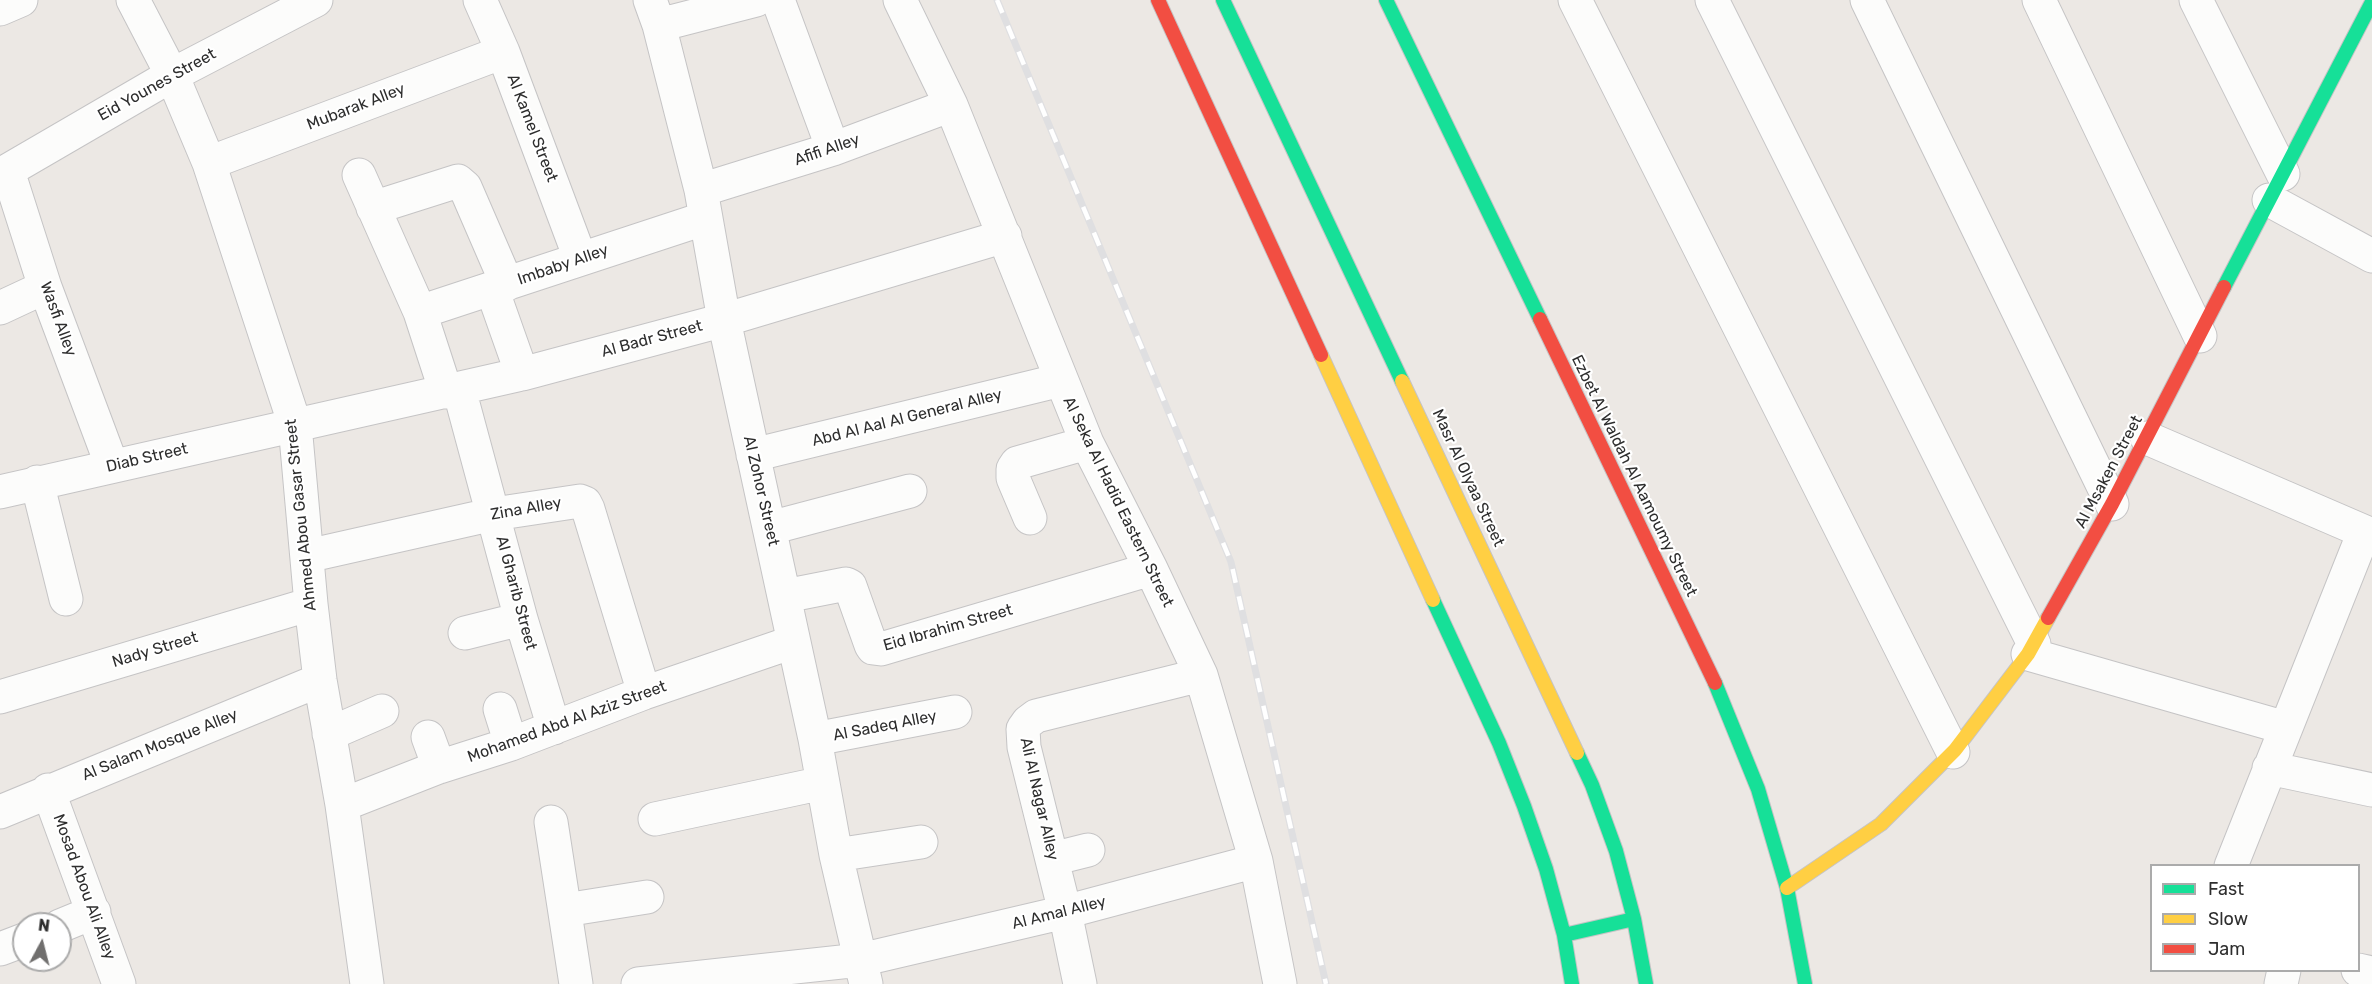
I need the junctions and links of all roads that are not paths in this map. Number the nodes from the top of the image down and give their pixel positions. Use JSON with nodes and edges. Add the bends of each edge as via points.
{"nodes":[{"id":1,"x":21,"y":0,"type":"edge"},
{"id":2,"x":133,"y":0,"type":"edge"},
{"id":3,"x":316,"y":0,"type":"edge"},
{"id":4,"x":480,"y":0,"type":"edge"},
{"id":5,"x":756,"y":0,"type":"edge"},
{"id":6,"x":778,"y":0,"type":"edge"},
{"id":7,"x":900,"y":0,"type":"edge"},
{"id":8,"x":1158,"y":0,"type":"edge"},
{"id":9,"x":1223,"y":0,"type":"edge"},
{"id":10,"x":1386,"y":0,"type":"edge"},
{"id":11,"x":1575,"y":0,"type":"edge"},
{"id":12,"x":1712,"y":0,"type":"edge"},
{"id":13,"x":1867,"y":0,"type":"edge"},
{"id":14,"x":2038,"y":0,"type":"edge"},
{"id":15,"x":2196,"y":0,"type":"edge"},
{"id":16,"x":2366,"y":5,"type":"edge"},
{"id":17,"x":0,"y":9,"type":"edge"},
{"id":18,"x":654,"y":13,"type":"edge"},
{"id":19,"x":503,"y":52,"type":"junction"},
{"id":20,"x":172,"y":75,"type":"junction"},
{"id":21,"x":951,"y":105,"type":"junction"},
{"id":22,"x":833,"y":149,"type":"junction"},
{"id":23,"x":209,"y":163,"type":"junction"},
{"id":24,"x":4,"y":173,"type":"edge"},
{"id":25,"x":358,"y":175,"type":"dead end"},
{"id":26,"x":2276,"y":187,"type":"junction"},
{"id":27,"x":704,"y":204,"type":"junction"},
{"id":28,"x":373,"y":208,"type":"junction"},
{"id":29,"x":1005,"y":236,"type":"junction"},
{"id":30,"x":2372,"y":256,"type":"edge"},
{"id":31,"x":580,"y":258,"type":"junction"},
{"id":32,"x":500,"y":286,"type":"junction"},
{"id":33,"x":45,"y":287,"type":"junction"},
{"id":34,"x":0,"y":308,"type":"edge"},
{"id":35,"x":420,"y":312,"type":"junction"},
{"id":36,"x":724,"y":320,"type":"junction"},
{"id":37,"x":2200,"y":336,"type":"junction"},
{"id":38,"x":522,"y":374,"type":"junction"},
{"id":39,"x":1060,"y":380,"type":"junction"},
{"id":40,"x":452,"y":391,"type":"junction"},
{"id":41,"x":295,"y":425,"type":"junction"},
{"id":42,"x":2146,"y":438,"type":"junction"},
{"id":43,"x":1087,"y":443,"type":"junction"},
{"id":44,"x":753,"y":455,"type":"junction"},
{"id":45,"x":112,"y":466,"type":"junction"},
{"id":46,"x":37,"y":482,"type":"junction"},
{"id":47,"x":910,"y":491,"type":"dead end"},
{"id":48,"x":0,"y":492,"type":"edge"},
{"id":49,"x":2112,"y":504,"type":"junction"},
{"id":50,"x":494,"y":514,"type":"junction"},
{"id":51,"x":1030,"y":518,"type":"dead end"},
{"id":52,"x":770,"y":528,"type":"junction"},
{"id":53,"x":2368,"y":533,"type":"edge"},
{"id":54,"x":307,"y":556,"type":"junction"},
{"id":55,"x":1151,"y":569,"type":"junction"},
{"id":56,"x":785,"y":596,"type":"junction"},
{"id":57,"x":66,"y":598,"type":"dead end"},
{"id":58,"x":311,"y":604,"type":"junction"},
{"id":59,"x":521,"y":619,"type":"junction"},
{"id":60,"x":465,"y":633,"type":"dead end"},
{"id":61,"x":793,"y":642,"type":"junction"},
{"id":62,"x":2031,"y":649,"type":"junction"},
{"id":63,"x":1201,"y":675,"type":"junction"},
{"id":64,"x":320,"y":680,"type":"junction"},
{"id":65,"x":644,"y":693,"type":"junction"},
{"id":66,"x":0,"y":697,"type":"edge"},
{"id":67,"x":500,"y":709,"type":"dead end"},
{"id":68,"x":382,"y":711,"type":"dead end"},
{"id":69,"x":955,"y":712,"type":"dead end"},
{"id":70,"x":554,"y":728,"type":"junction"},
{"id":71,"x":2286,"y":728,"type":"junction"},
{"id":72,"x":328,"y":734,"type":"junction"},
{"id":73,"x":815,"y":739,"type":"junction"},
{"id":74,"x":511,"y":744,"type":"junction"},
{"id":75,"x":1953,"y":752,"type":"junction"},
{"id":76,"x":2270,"y":768,"type":"junction"},
{"id":77,"x":823,"y":783,"type":"junction"},
{"id":78,"x":2372,"y":789,"type":"edge"},
{"id":79,"x":48,"y":790,"type":"junction"},
{"id":80,"x":342,"y":805,"type":"junction"},
{"id":81,"x":0,"y":812,"type":"edge"},
{"id":82,"x":655,"y":819,"type":"dead end"},
{"id":83,"x":551,"y":822,"type":"dead end"},
{"id":84,"x":921,"y":842,"type":"dead end"},
{"id":85,"x":1088,"y":850,"type":"dead end"},
{"id":86,"x":836,"y":855,"type":"junction"},
{"id":87,"x":1052,"y":859,"type":"junction"},
{"id":88,"x":1256,"y":861,"type":"junction"},
{"id":89,"x":2232,"y":864,"type":"edge"},
{"id":90,"x":1787,"y":888,"type":"junction"},
{"id":91,"x":647,"y":897,"type":"dead end"},
{"id":92,"x":565,"y":910,"type":"junction"},
{"id":93,"x":94,"y":912,"type":"junction"},
{"id":94,"x":1065,"y":912,"type":"junction"},
{"id":95,"x":1634,"y":919,"type":"junction"},
{"id":96,"x":72,"y":921,"type":"edge"},
{"id":97,"x":1564,"y":935,"type":"junction"},
{"id":98,"x":863,"y":972,"type":"edge"},
{"id":99,"x":119,"y":984,"type":"edge"},
{"id":100,"x":367,"y":984,"type":"edge"},
{"id":101,"x":576,"y":984,"type":"edge"},
{"id":102,"x":638,"y":984,"type":"edge"},
{"id":103,"x":1080,"y":984,"type":"edge"},
{"id":104,"x":1280,"y":984,"type":"edge"},
{"id":105,"x":1572,"y":984,"type":"edge"},
{"id":106,"x":1646,"y":984,"type":"edge"},
{"id":107,"x":1805,"y":984,"type":"edge"}],
"edges":[{"from":1,"to":17,"type":"street"},
{"from":2,"to":20,"type":"street","name":"Ahmed Abou Gasar Street"},
{"from":3,"to":20,"type":"street","name":"Eid Younes Street"},
{"from":4,"to":19,"type":"street","name":"Al Kamel Street"},
{"from":5,"to":18,"type":"street"},
{"from":6,"to":22,"type":"street"},
{"from":7,"to":21,"type":"street","name":"Al Seka Al Hadid Eastern Street"},
{"from":8,"to":97,"type":"street","via":[[1499,743],[1542,859]]},
{"from":9,"to":95,"type":"street","name":"Masr Al Olyaa Street","via":[[1573,742],[1616,851]]},
{"from":10,"to":90,"type":"street","name":"Ezbet Al Waldah Al Aamoumy Street","via":[[1720,693],[1758,789]]},
{"from":11,"to":75,"type":"street"},
{"from":12,"to":62,"type":"street"},
{"from":13,"to":49,"type":"street"},
{"from":14,"to":37,"type":"street"},
{"from":15,"to":26,"type":"street"},
{"from":16,"to":26,"type":"street","name":"Al Msaken Street"},
{"from":18,"to":27,"type":"street","name":"Al Zohor Street"},
{"from":19,"to":23,"type":"street","name":"Mubarak Alley"},
{"from":19,"to":31,"type":"street","name":"Al Kamel Street"},
{"from":20,"to":23,"type":"street","name":"Ahmed Abou Gasar Street"},
{"from":20,"to":24,"type":"street","name":"Eid Younes Street"},
{"from":21,"to":22,"type":"street","name":"Afifi Alley"},
{"from":21,"to":29,"type":"street","name":"Al Seka Al Hadid Eastern Street"},
{"from":22,"to":27,"type":"street","name":"Afifi Alley"},
{"from":23,"to":41,"type":"street","name":"Ahmed Abou Gasar Street"},
{"from":24,"to":33,"type":"street","name":"Wasfi Alley"},
{"from":25,"to":28,"type":"street","name":"Al Gharib Street"},
{"from":26,"to":30,"type":"street"},
{"from":26,"to":37,"type":"street","name":"Al Msaken Street"},
{"from":27,"to":31,"type":"street","name":"Imbaby Alley"},
{"from":27,"to":36,"type":"street","name":"Al Zohor Street"},
{"from":28,"to":32,"type":"street","via":[[458,181],[465,186]]},
{"from":28,"to":35,"type":"street","name":"Al Gharib Street"},
{"from":29,"to":36,"type":"street","name":"Al Badr Street"},
{"from":29,"to":39,"type":"street","name":"Al Seka Al Hadid Eastern Street"},
{"from":31,"to":32,"type":"street","name":"Imbaby Alley"},
{"from":32,"to":35,"type":"street","name":"Imbaby Alley"},
{"from":32,"to":38,"type":"street"},
{"from":33,"to":34,"type":"street"},
{"from":33,"to":45,"type":"street","name":"Wasfi Alley"},
{"from":35,"to":40,"type":"street","name":"Al Gharib Street"},
{"from":36,"to":38,"type":"street","name":"Al Badr Street"},
{"from":36,"to":44,"type":"street","name":"Al Zohor Street"},
{"from":37,"to":42,"type":"street","name":"Al Msaken Street"},
{"from":38,"to":40,"type":"street","name":"Al Badr Street"},
{"from":39,"to":43,"type":"street","name":"Al Seka Al Hadid Eastern Street"},
{"from":39,"to":44,"type":"street","name":"Abd Al Aal Al General Alley"},
{"from":40,"to":41,"type":"street","name":"Al Badr Street"},
{"from":40,"to":50,"type":"street","name":"Al Gharib Street"},
{"from":41,"to":45,"type":"street","name":"Diab Street"},
{"from":41,"to":54,"type":"street","name":"Ahmed Abou Gasar Street"},
{"from":42,"to":49,"type":"street","name":"Al Msaken Street"},
{"from":42,"to":53,"type":"street"},
{"from":43,"to":51,"type":"street","via":[[1017,463],[1013,478]]},
{"from":43,"to":55,"type":"street","name":"Al Seka Al Hadid Eastern Street"},
{"from":44,"to":52,"type":"street","name":"Al Zohor Street"},
{"from":45,"to":46,"type":"street","name":"Diab Street"},
{"from":46,"to":48,"type":"street","name":"Diab Street"},
{"from":46,"to":57,"type":"street"},
{"from":47,"to":52,"type":"street"},
{"from":49,"to":62,"type":"street","name":"Al Msaken Street"},
{"from":50,"to":54,"type":"street","name":"Zina Alley"},
{"from":50,"to":59,"type":"street","name":"Al Gharib Street"},
{"from":50,"to":65,"type":"street","name":"Zina Alley","via":[[574,500],[585,503]]},
{"from":52,"to":56,"type":"street","name":"Al Zohor Street"},
{"from":53,"to":71,"type":"street"},
{"from":54,"to":58,"type":"street","name":"Ahmed Abou Gasar Street"},
{"from":55,"to":56,"type":"street","name":"Eid Ibrahim Street","via":[[881,649],[871,645],[850,586]]},
{"from":55,"to":63,"type":"street","name":"Al Seka Al Hadid Eastern Street"},
{"from":56,"to":61,"type":"street","name":"Al Zohor Street"},
{"from":58,"to":64,"type":"street","name":"Ahmed Abou Gasar Street"},
{"from":58,"to":66,"type":"street","name":"Nady Street"},
{"from":59,"to":60,"type":"street"},
{"from":59,"to":70,"type":"street","name":"Al Gharib Street"},
{"from":61,"to":65,"type":"street","name":"Mohamed Abd Al Aziz Street"},
{"from":61,"to":73,"type":"street","name":"Al Zohor Street"},
{"from":62,"to":71,"type":"street"},
{"from":62,"to":75,"type":"street","name":"Al Msaken Street"},
{"from":63,"to":87,"type":"street","name":"Ali Al Nagar Alley","via":[[1036,716],[1028,722],[1022,737]]},
{"from":63,"to":88,"type":"street","name":"Al Seka Al Hadid Eastern Street"},
{"from":64,"to":72,"type":"street","name":"Ahmed Abou Gasar Street"},
{"from":64,"to":79,"type":"street","name":"Al Salam Mosque Alley"},
{"from":65,"to":70,"type":"street","name":"Mohamed Abd Al Aziz Street"},
{"from":67,"to":74,"type":"street"},
{"from":68,"to":72,"type":"street"},
{"from":69,"to":73,"type":"street","name":"Al Sadeq Alley"},
{"from":70,"to":74,"type":"street","name":"Mohamed Abd Al Aziz Street"},
{"from":71,"to":76,"type":"street"},
{"from":72,"to":80,"type":"street","name":"Ahmed Abou Gasar Street"},
{"from":73,"to":77,"type":"street","name":"Al Zohor Street"},
{"from":74,"to":80,"type":"street","name":"Mohamed Abd Al Aziz Street","via":[[434,752]]},
{"from":75,"to":90,"type":"street","name":"Al Msaken Street","via":[[1881,824]]},
{"from":76,"to":78,"type":"street"},
{"from":76,"to":89,"type":"street"},
{"from":77,"to":82,"type":"street"},
{"from":77,"to":86,"type":"street","name":"Al Zohor Street"},
{"from":79,"to":81,"type":"street","name":"Al Salam Mosque Alley"},
{"from":79,"to":93,"type":"street","name":"Mosad Abou Ali Alley"},
{"from":80,"to":100,"type":"street","name":"Ahmed Abou Gasar Street"},
{"from":83,"to":92,"type":"street"},
{"from":84,"to":86,"type":"street"},
{"from":85,"to":87,"type":"street"},
{"from":86,"to":98,"type":"street","name":"Al Zohor Street"},
{"from":87,"to":94,"type":"street","name":"Ali Al Nagar Alley"},
{"from":88,"to":94,"type":"street","name":"Al Amal Alley"},
{"from":88,"to":104,"type":"street","name":"Al Seka Al Hadid Eastern Street"},
{"from":90,"to":107,"type":"street","name":"Ezbet Al Waldah Al Aamoumy Street"},
{"from":91,"to":92,"type":"street"},
{"from":92,"to":101,"type":"street"},
{"from":93,"to":96,"type":"street"},
{"from":93,"to":99,"type":"street","name":"Mosad Abou Ali Alley"},
{"from":94,"to":98,"type":"street","name":"Al Amal Alley"},
{"from":94,"to":103,"type":"street","name":"Ali Al Nagar Alley"},
{"from":95,"to":97,"type":"street"},
{"from":95,"to":106,"type":"street","name":"Masr Al Olyaa Street"},
{"from":97,"to":105,"type":"street"},
{"from":98,"to":102,"type":"street","name":"Al Amal Alley"}]}
